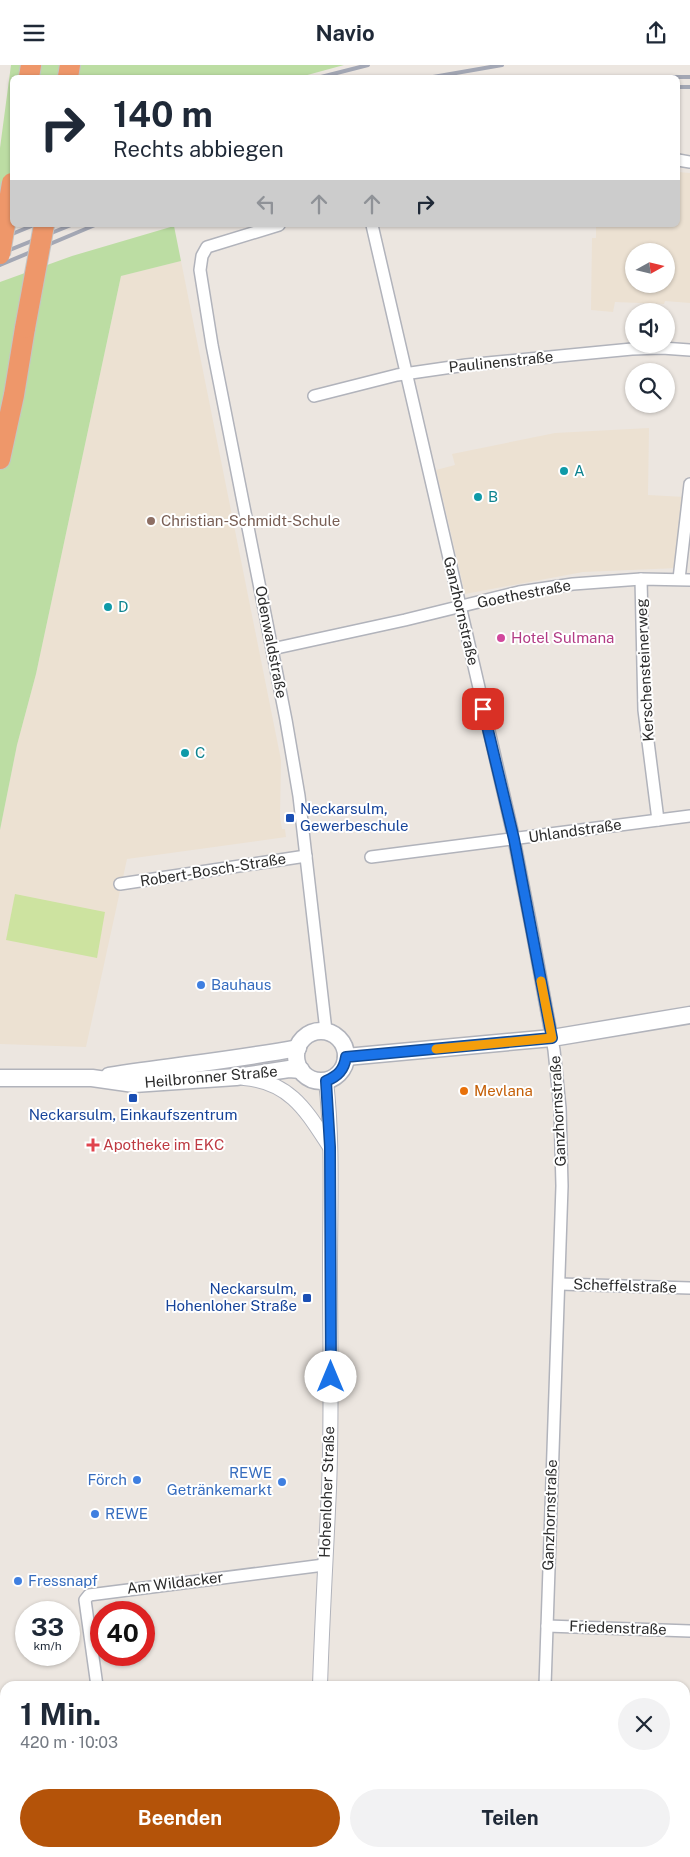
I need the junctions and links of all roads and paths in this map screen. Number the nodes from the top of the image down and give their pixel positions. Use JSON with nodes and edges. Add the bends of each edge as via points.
{"nodes":[{"id":1,"x":10,"y":195,"type":"edge"},
{"id":2,"x":44,"y":227,"type":"edge"},
{"id":3,"x":272,"y":227,"type":"edge"},
{"id":4,"x":372,"y":227,"type":"edge"},
{"id":5,"x":0,"y":254,"type":"edge"},
{"id":6,"x":690,"y":350,"type":"edge"},
{"id":7,"x":407,"y":373,"type":"junction"},
{"id":8,"x":314,"y":396,"type":"dead end"},
{"id":9,"x":0,"y":459,"type":"edge"},
{"id":10,"x":690,"y":484,"type":"edge"},
{"id":11,"x":641,"y":579,"type":"junction"},
{"id":12,"x":684,"y":580,"type":"edge"},
{"id":13,"x":460,"y":606,"type":"junction"},
{"id":14,"x":272,"y":649,"type":"junction"},
{"id":15,"x":690,"y":816,"type":"edge"},
{"id":16,"x":658,"y":820,"type":"junction"},
{"id":17,"x":514,"y":839,"type":"junction"},
{"id":18,"x":306,"y":856,"type":"junction"},
{"id":19,"x":371,"y":857,"type":"dead end"},
{"id":20,"x":120,"y":885,"type":"dead end"},
{"id":21,"x":690,"y":1015,"type":"edge"},
{"id":22,"x":326,"y":1031,"type":"junction"},
{"id":23,"x":552,"y":1038,"type":"junction"},
{"id":24,"x":298,"y":1048,"type":"junction"},
{"id":25,"x":346,"y":1057,"type":"junction"},
{"id":26,"x":301,"y":1070,"type":"junction"},
{"id":27,"x":236,"y":1077,"type":"junction"},
{"id":28,"x":0,"y":1078,"type":"edge"},
{"id":29,"x":92,"y":1078,"type":"junction"},
{"id":30,"x":326,"y":1081,"type":"junction"},
{"id":31,"x":330,"y":1147,"type":"junction"},
{"id":32,"x":560,"y":1284,"type":"junction"},
{"id":33,"x":690,"y":1288,"type":"edge"},
{"id":34,"x":324,"y":1565,"type":"junction"},
{"id":35,"x":547,"y":1626,"type":"junction"},
{"id":36,"x":690,"y":1631,"type":"edge"},
{"id":37,"x":96,"y":1681,"type":"edge"},
{"id":38,"x":320,"y":1681,"type":"edge"},
{"id":39,"x":544,"y":1681,"type":"edge"}],
"edges":[{"from":1,"to":5,"type":"highway","bridge":true},
{"from":2,"to":9,"type":"highway","bridge":true},
{"from":3,"to":14,"type":"street","name":"Odenwaldstraße","via":[[207,247],[200,270]]},
{"from":4,"to":7,"type":"street","name":"Ganzhornstraße"},
{"from":6,"to":7,"type":"street","name":"Paulinenstraße","via":[[632,349]]},
{"from":7,"to":8,"type":"street","name":"Paulinenstraße"},
{"from":7,"to":13,"type":"street","name":"Ganzhornstraße"},
{"from":10,"to":12,"type":"street"},
{"from":11,"to":12,"type":"street","name":"Goethestraße"},
{"from":11,"to":13,"type":"street","name":"Goethestraße","via":[[573,583],[519,591]]},
{"from":11,"to":16,"type":"street","name":"Kerschensteinerweg","via":[[644,710]]},
{"from":13,"to":14,"type":"street","name":"Goethestraße"},
{"from":13,"to":17,"type":"street","name":"Ganzhornstraße"},
{"from":14,"to":18,"type":"street","name":"Odenwaldstraße","via":[[299,796]]},
{"from":15,"to":16,"type":"street","name":"Uhlandstraße"},
{"from":16,"to":17,"type":"street","name":"Uhlandstraße"},
{"from":17,"to":19,"type":"street","name":"Uhlandstraße"},
{"from":17,"to":23,"type":"street","name":"Ganzhornstraße"},
{"from":18,"to":20,"type":"street","name":"Robert-Bosch-Straße"},
{"from":18,"to":22,"type":"street","name":"Odenwaldstraße"},
{"from":21,"to":23,"type":"main road"},
{"from":22,"to":24,"type":"main road","via":[[309,1035]]},
{"from":22,"to":25,"type":"main road","via":[[341,1040]]},
{"from":23,"to":25,"type":"main road"},
{"from":23,"to":32,"type":"street","name":"Ganzhornstraße","via":[[560,1116]]},
{"from":24,"to":26,"type":"main road"},
{"from":24,"to":29,"type":"main road","name":"Heilbronner Straße"},
{"from":25,"to":30,"type":"main road","via":[[340,1072]]},
{"from":26,"to":27,"type":"main road","name":"Heilbronner Straße"},
{"from":26,"to":30,"type":"main road","via":[[312,1079]]},
{"from":27,"to":29,"type":"main road","name":"Heilbronner Straße","via":[[134,1084]]},
{"from":27,"to":31,"type":"street","via":[[256,1079],[291,1094]]},
{"from":28,"to":29,"type":"main road","name":"Heilbronner Straße"},
{"from":30,"to":31,"type":"street","name":"Hohenloher Straße"},
{"from":31,"to":34,"type":"street","name":"Hohenloher Straße","via":[[331,1371]]},
{"from":32,"to":33,"type":"street","name":"Scheffelstraße"},
{"from":32,"to":35,"type":"street","name":"Ganzhornstraße"},
{"from":34,"to":37,"type":"street","name":"Am Wildacker","via":[[89,1595],[85,1600]]},
{"from":34,"to":38,"type":"street","name":"Hohenloher Straße"},
{"from":35,"to":36,"type":"street","name":"Friedenstraße"},
{"from":35,"to":39,"type":"street","name":"Ganzhornstraße"}]}
